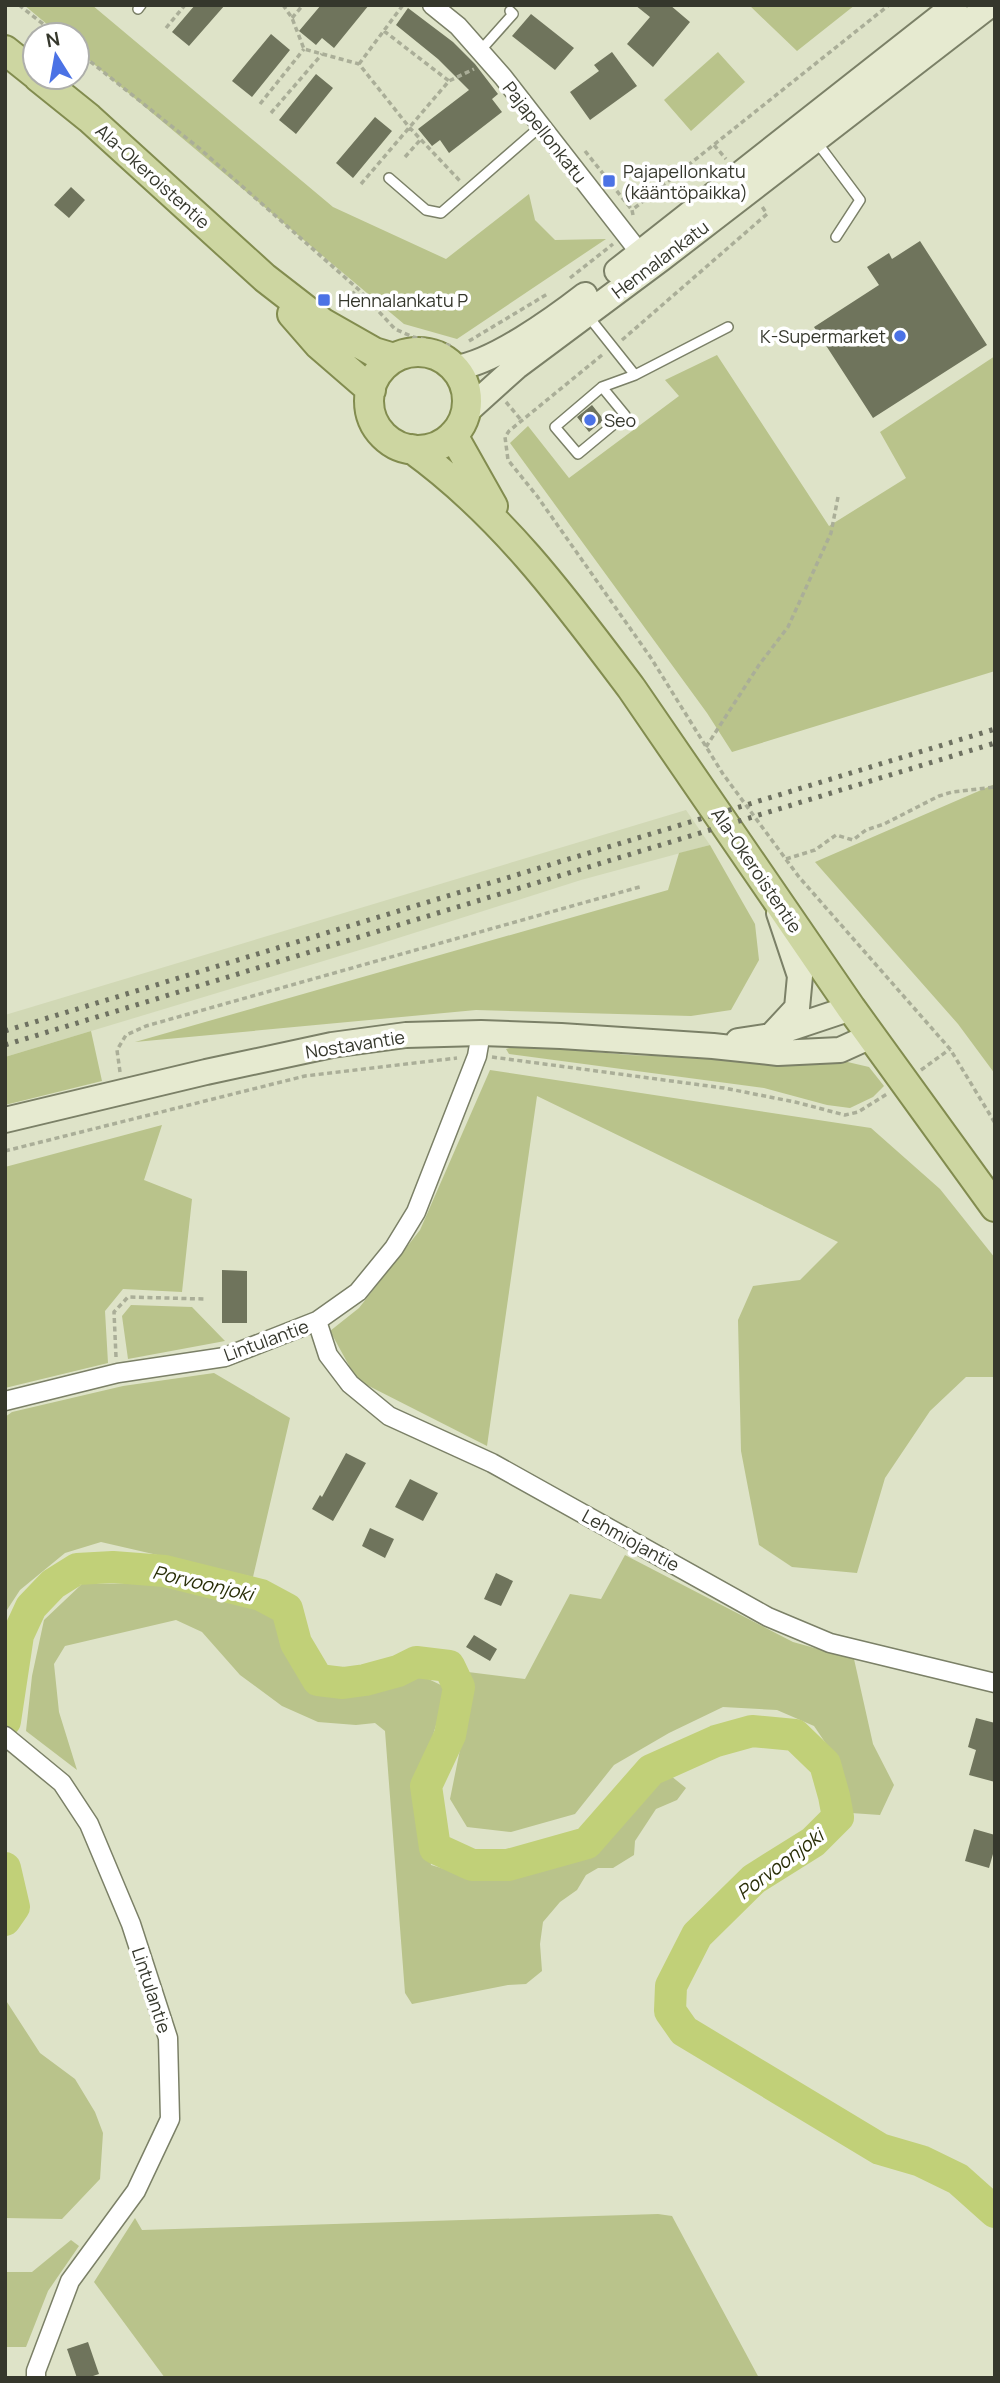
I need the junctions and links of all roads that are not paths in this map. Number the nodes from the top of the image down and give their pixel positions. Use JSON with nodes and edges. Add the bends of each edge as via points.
{"nodes":[{"id":1,"x":432,"y":5,"type":"edge"},
{"id":2,"x":955,"y":5,"type":"edge"},
{"id":3,"x":990,"y":5,"type":"edge"},
{"id":4,"x":510,"y":11,"type":"dead end"},
{"id":5,"x":5,"y":50,"type":"edge"},
{"id":6,"x":485,"y":56,"type":"junction"},
{"id":7,"x":21,"y":63,"type":"edge"},
{"id":8,"x":56,"y":91,"type":"edge"},
{"id":9,"x":541,"y":126,"type":"junction"},
{"id":10,"x":809,"y":132,"type":"junction"},
{"id":11,"x":389,"y":178,"type":"dead end"},
{"id":12,"x":836,"y":237,"type":"dead end"},
{"id":13,"x":638,"y":252,"type":"junction"},
{"id":14,"x":265,"y":278,"type":"junction"},
{"id":15,"x":576,"y":299,"type":"junction"},
{"id":16,"x":727,"y":327,"type":"dead end"},
{"id":17,"x":458,"y":353,"type":"junction"},
{"id":18,"x":394,"y":358,"type":"junction"},
{"id":19,"x":635,"y":375,"type":"junction"},
{"id":20,"x":602,"y":387,"type":"junction"},
{"id":21,"x":371,"y":390,"type":"junction"},
{"id":22,"x":460,"y":424,"type":"junction"},
{"id":23,"x":412,"y":449,"type":"junction"},
{"id":24,"x":513,"y":538,"type":"junction"},
{"id":25,"x":768,"y":888,"type":"junction"},
{"id":26,"x":852,"y":1008,"type":"junction"},
{"id":27,"x":771,"y":1035,"type":"junction"},
{"id":28,"x":871,"y":1036,"type":"junction"},
{"id":29,"x":479,"y":1045,"type":"junction"},
{"id":30,"x":713,"y":1046,"type":"junction"},
{"id":31,"x":5,"y":1120,"type":"edge"},
{"id":32,"x":995,"y":1207,"type":"edge"},
{"id":33,"x":317,"y":1321,"type":"junction"},
{"id":34,"x":5,"y":1401,"type":"edge"},
{"id":35,"x":995,"y":1684,"type":"edge"},
{"id":36,"x":5,"y":1736,"type":"edge"},
{"id":37,"x":36,"y":2378,"type":"edge"}],
"edges":[{"from":1,"to":6,"type":"street","name":"Pajapellonkatu"},
{"from":2,"to":10,"type":"street","name":"Hennalankatu"},
{"from":3,"to":10,"type":"street","name":"Hennalankatu"},
{"from":4,"to":6,"type":"lane","via":[[513,14]]},
{"from":5,"to":7,"type":"main road","name":"Ala-Okeroistentie"},
{"from":6,"to":9,"type":"street","name":"Pajapellonkatu"},
{"from":8,"to":14,"type":"main road","name":"Ala-Okeroistentie"},
{"from":9,"to":11,"type":"lane","via":[[440,213],[426,210]]},
{"from":9,"to":13,"type":"street","name":"Pajapellonkatu"},
{"from":10,"to":12,"type":"lane","via":[[860,200]]},
{"from":10,"to":13,"type":"street","name":"Hennalankatu"},
{"from":13,"to":15,"type":"street","name":"Hennalankatu"},
{"from":14,"to":18,"type":"main road","name":"Ala-Okeroistentie","via":[[332,330]]},
{"from":14,"to":21,"type":"main road","name":"Ala-Okeroistentie","via":[[319,345]]},
{"from":15,"to":17,"type":"street","name":"Hennalankatu","via":[[485,359],[466,367]]},
{"from":15,"to":19,"type":"lane"},
{"from":15,"to":22,"type":"street","name":"Hennalankatu"},
{"from":16,"to":19,"type":"lane"},
{"from":17,"to":18,"type":"main road","via":[[448,361],[421,352]]},
{"from":17,"to":22,"type":"main road","via":[[467,399]]},
{"from":18,"to":21,"type":"main road","via":[[376,376]]},
{"from":19,"to":20,"type":"lane"},
{"from":20,"to":20,"type":"lane","via":[[555,427],[578,454],[625,415]]},
{"from":21,"to":23,"type":"main road","via":[[373,421],[383,435]]},
{"from":22,"to":23,"type":"main road","via":[[434,447]]},
{"from":22,"to":24,"type":"main road","name":"Ala-Okeroistentie","via":[[481,485]]},
{"from":23,"to":24,"type":"main road","name":"Ala-Okeroistentie"},
{"from":24,"to":25,"type":"main road","name":"Ala-Okeroistentie","via":[[632,689]]},
{"from":25,"to":26,"type":"main road","name":"Ala-Okeroistentie"},
{"from":25,"to":27,"type":"street","via":[[800,976],[797,1008]]},
{"from":26,"to":27,"type":"street","name":"Nostavantie"},
{"from":26,"to":28,"type":"main road","name":"Ala-Okeroistentie"},
{"from":27,"to":30,"type":"street","name":"Nostavantie"},
{"from":28,"to":30,"type":"street","name":"Nostavantie","via":[[840,1050],[778,1054]]},
{"from":28,"to":32,"type":"main road","name":"Ala-Okeroistentie"},
{"from":29,"to":30,"type":"street","name":"Nostavantie"},
{"from":29,"to":31,"type":"street","name":"Nostavantie","via":[[406,1035],[332,1045]]},
{"from":29,"to":33,"type":"street","name":"Lintulantie","via":[[416,1212],[358,1292]]},
{"from":33,"to":34,"type":"street","name":"Lintulantie","via":[[225,1357],[117,1373]]},
{"from":33,"to":35,"type":"street","name":"Lehmiojantie","via":[[328,1355],[350,1384],[389,1416],[492,1464],[768,1617],[830,1643]]},
{"from":36,"to":37,"type":"street","name":"Lintulantie","via":[[62,1783],[89,1825],[131,1924],[168,2038],[170,2119],[136,2190],[70,2281]]}]}
